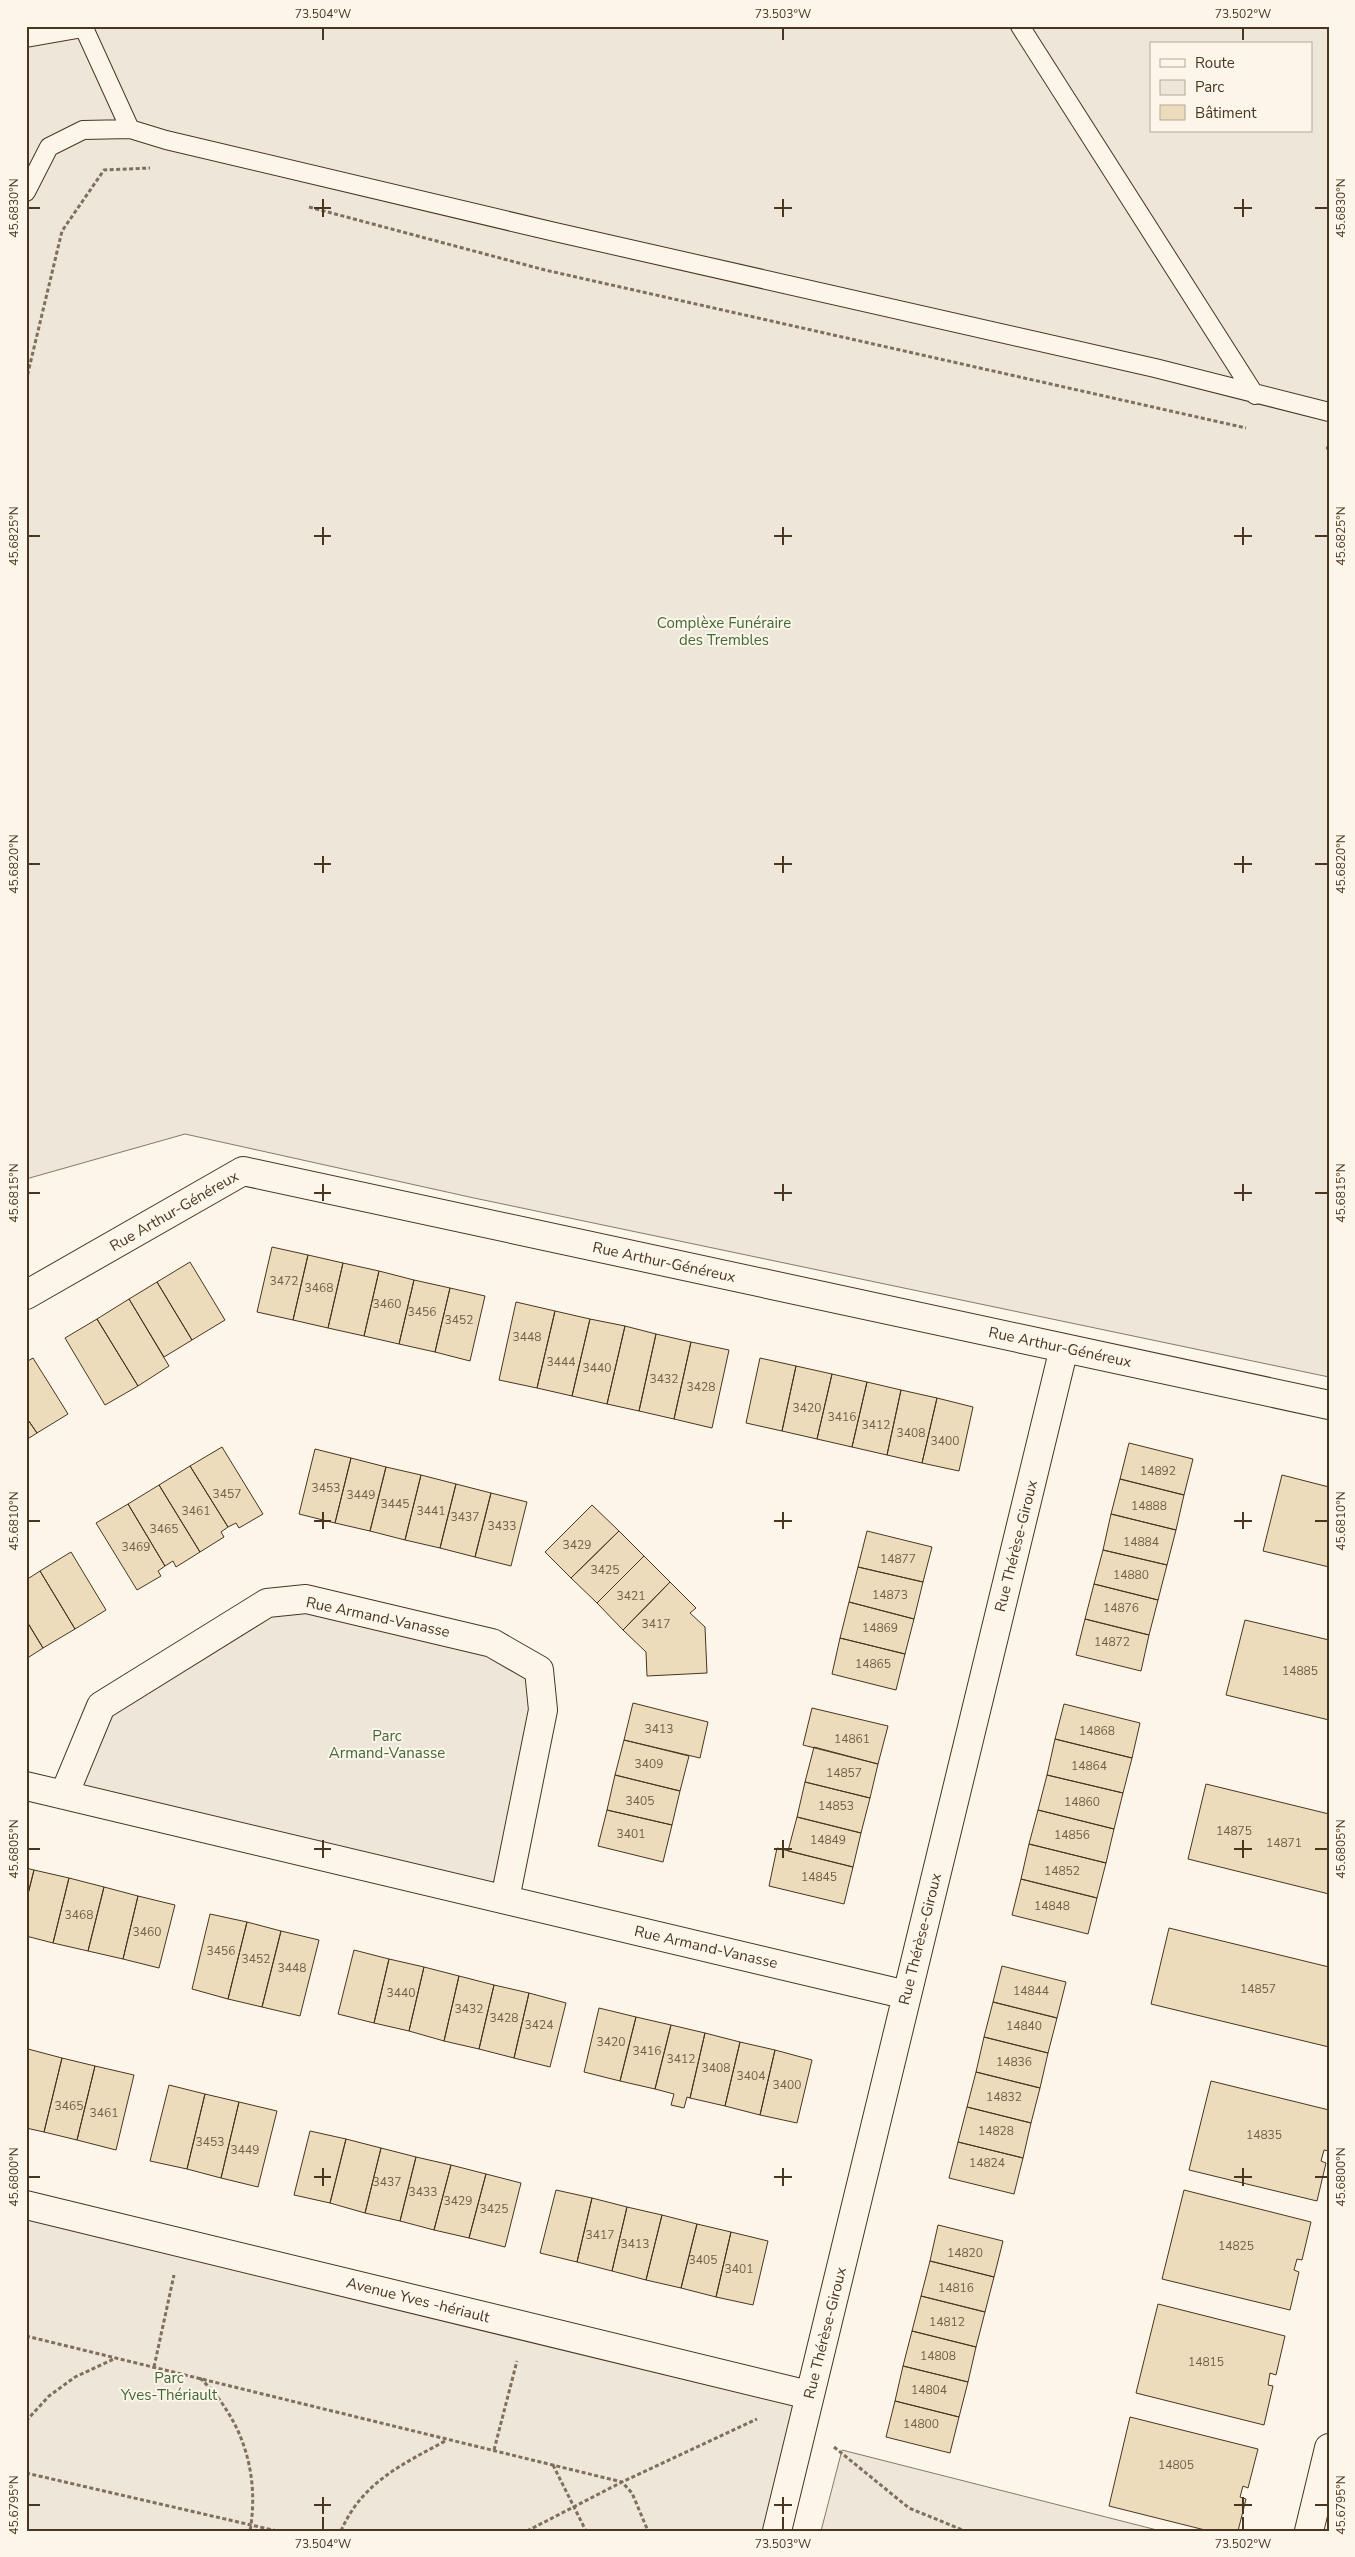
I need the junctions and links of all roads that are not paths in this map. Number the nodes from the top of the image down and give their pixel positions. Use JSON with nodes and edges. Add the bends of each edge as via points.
{"nodes":[{"id":1,"x":1020,"y":26,"type":"edge"},
{"id":2,"x":83,"y":27,"type":"edge"},
{"id":3,"x":26,"y":38,"type":"edge"},
{"id":4,"x":130,"y":128,"type":"junction"},
{"id":5,"x":26,"y":192,"type":"edge"},
{"id":6,"x":1255,"y":395,"type":"junction"},
{"id":7,"x":1329,"y":412,"type":"edge"},
{"id":8,"x":26,"y":1294,"type":"edge"},
{"id":9,"x":1064,"y":1348,"type":"junction"},
{"id":10,"x":1329,"y":1406,"type":"edge"},
{"id":11,"x":26,"y":1786,"type":"edge"},
{"id":12,"x":64,"y":1795,"type":"junction"},
{"id":13,"x":505,"y":1900,"type":"junction"},
{"id":14,"x":907,"y":1995,"type":"junction"},
{"id":15,"x":26,"y":2205,"type":"edge"},
{"id":16,"x":810,"y":2395,"type":"junction"},
{"id":17,"x":1329,"y":2448,"type":"edge"},
{"id":18,"x":777,"y":2531,"type":"edge"},
{"id":19,"x":1309,"y":2531,"type":"edge"}],
"edges":[{"from":1,"to":6,"type":"lane"},
{"from":2,"to":3,"type":"lane"},
{"from":2,"to":4,"type":"lane"},
{"from":4,"to":5,"type":"lane","via":[[83,130],[49,147]]},
{"from":4,"to":6,"type":"lane","via":[[166,140],[574,237],[1156,368]]},
{"from":6,"to":7,"type":"lane"},
{"from":8,"to":9,"type":"street","name":"Rue Arthur-Généreux","via":[[243,1171]]},
{"from":9,"to":10,"type":"street","name":"Rue Arthur-Généreux"},
{"from":9,"to":14,"type":"street","name":"Rue Thérèse-Giroux"},
{"from":11,"to":12,"type":"street","name":"Rue Armand-Vanasse"},
{"from":12,"to":13,"type":"street","name":"Rue Armand-Vanasse"},
{"from":12,"to":13,"type":"street","name":"Rue Armand-Vanasse","via":[[101,1706],[266,1603],[306,1600],[492,1643],[539,1670],[543,1710]]},
{"from":13,"to":14,"type":"street","name":"Rue Armand-Vanasse"},
{"from":14,"to":16,"type":"street","name":"Rue Thérèse-Giroux"},
{"from":15,"to":16,"type":"street","name":"Avenue Yves -hériault"},
{"from":16,"to":18,"type":"street","name":"Rue Thérèse-Giroux"},
{"from":17,"to":19,"type":"street"}]}
